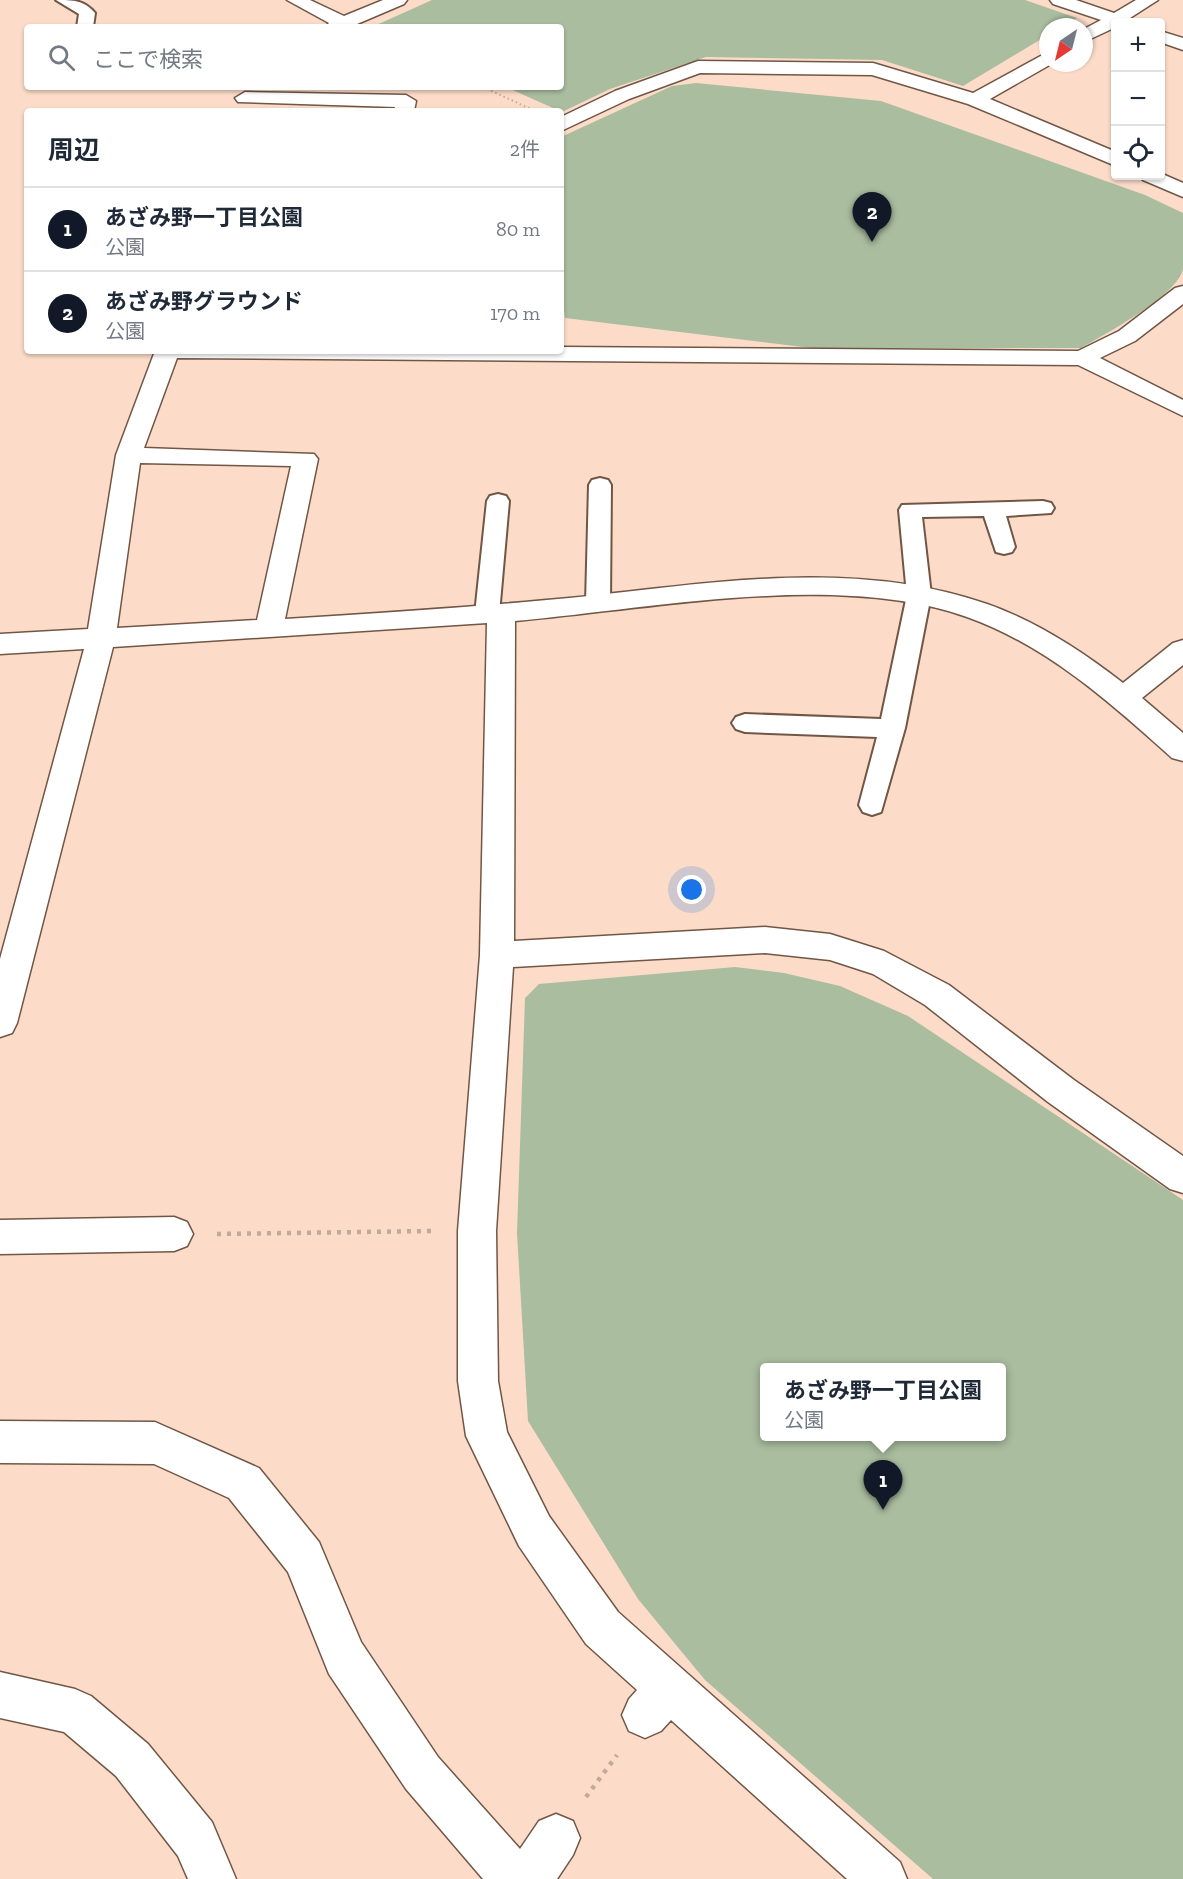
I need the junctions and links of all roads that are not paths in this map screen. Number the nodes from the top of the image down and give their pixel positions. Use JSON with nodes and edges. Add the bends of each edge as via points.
{"nodes":[{"id":1,"x":64,"y":0,"type":"edge"},
{"id":2,"x":296,"y":0,"type":"edge"},
{"id":3,"x":398,"y":0,"type":"edge"},
{"id":4,"x":1059,"y":0,"type":"edge"},
{"id":5,"x":1149,"y":0,"type":"edge"},
{"id":6,"x":1111,"y":18,"type":"edge"},
{"id":7,"x":1124,"y":18,"type":"edge"},
{"id":8,"x":86,"y":24,"type":"edge"},
{"id":9,"x":337,"y":24,"type":"edge"},
{"id":10,"x":341,"y":24,"type":"edge"},
{"id":11,"x":1111,"y":25,"type":"edge"},
{"id":12,"x":1093,"y":33,"type":"edge"},
{"id":13,"x":1165,"y":37,"type":"edge"},
{"id":14,"x":1183,"y":44,"type":"edge"},
{"id":15,"x":1039,"y":63,"type":"edge"},
{"id":16,"x":244,"y":99,"type":"edge"},
{"id":17,"x":975,"y":100,"type":"junction"},
{"id":18,"x":405,"y":108,"type":"edge"},
{"id":19,"x":564,"y":124,"type":"edge"},
{"id":20,"x":1111,"y":158,"type":"edge"},
{"id":21,"x":1159,"y":180,"type":"edge"},
{"id":22,"x":1183,"y":191,"type":"edge"},
{"id":23,"x":1183,"y":293,"type":"edge"},
{"id":24,"x":564,"y":352,"type":"edge"},
{"id":25,"x":166,"y":354,"type":"edge"},
{"id":26,"x":1082,"y":357,"type":"junction"},
{"id":27,"x":1183,"y":409,"type":"edge"},
{"id":28,"x":129,"y":455,"type":"junction"},
{"id":29,"x":600,"y":485,"type":"dead end"},
{"id":30,"x":498,"y":501,"type":"dead end"},
{"id":31,"x":1043,"y":508,"type":"dead end"},
{"id":32,"x":993,"y":509,"type":"junction"},
{"id":33,"x":1004,"y":547,"type":"dead end"},
{"id":34,"x":919,"y":595,"type":"junction"},
{"id":35,"x":598,"y":603,"type":"junction"},
{"id":36,"x":494,"y":614,"type":"junction"},
{"id":37,"x":269,"y":628,"type":"junction"},
{"id":38,"x":101,"y":638,"type":"junction"},
{"id":39,"x":0,"y":644,"type":"edge"},
{"id":40,"x":1183,"y":650,"type":"edge"},
{"id":41,"x":1125,"y":697,"type":"junction"},
{"id":42,"x":745,"y":723,"type":"dead end"},
{"id":43,"x":892,"y":728,"type":"junction"},
{"id":44,"x":1183,"y":750,"type":"edge"},
{"id":45,"x":872,"y":805,"type":"dead end"},
{"id":46,"x":497,"y":955,"type":"junction"},
{"id":47,"x":0,"y":1023,"type":"edge"},
{"id":48,"x":1183,"y":1177,"type":"edge"},
{"id":49,"x":174,"y":1234,"type":"road end"},
{"id":50,"x":0,"y":1237,"type":"edge"},
{"id":51,"x":0,"y":1442,"type":"edge"},
{"id":52,"x":0,"y":1695,"type":"edge"},
{"id":53,"x":556,"y":1838,"type":"road end"},
{"id":54,"x":212,"y":1879,"type":"edge"},
{"id":55,"x":515,"y":1879,"type":"edge"},
{"id":56,"x":528,"y":1879,"type":"edge"},
{"id":57,"x":883,"y":1879,"type":"edge"}],
"edges":[{"from":1,"to":8,"type":"lane","via":[[87,12]]},
{"from":2,"to":9,"type":"street"},
{"from":3,"to":10,"type":"street"},
{"from":4,"to":6,"type":"street"},
{"from":5,"to":7,"type":"street"},
{"from":11,"to":12,"type":"street"},
{"from":13,"to":14,"type":"street"},
{"from":15,"to":17,"type":"street"},
{"from":16,"to":18,"type":"street","via":[[406,101]]},
{"from":17,"to":19,"type":"street","via":[[873,69],[698,67],[622,95]]},
{"from":17,"to":20,"type":"street"},
{"from":21,"to":22,"type":"street"},
{"from":23,"to":26,"type":"street","via":[[1127,336]]},
{"from":24,"to":26,"type":"street"},
{"from":25,"to":28,"type":"street"},
{"from":26,"to":27,"type":"street"},
{"from":28,"to":37,"type":"street","via":[[305,459]]},
{"from":28,"to":38,"type":"street"},
{"from":29,"to":35,"type":"lane"},
{"from":30,"to":36,"type":"lane"},
{"from":31,"to":32,"type":"lane"},
{"from":32,"to":33,"type":"lane"},
{"from":32,"to":34,"type":"lane","via":[[910,510]]},
{"from":34,"to":35,"type":"street","via":[[833,585],[712,591]]},
{"from":34,"to":41,"type":"street","via":[[998,619],[1062,652]]},
{"from":34,"to":43,"type":"lane"},
{"from":35,"to":36,"type":"street"},
{"from":36,"to":37,"type":"street"},
{"from":36,"to":46,"type":"street"},
{"from":37,"to":38,"type":"street"},
{"from":38,"to":39,"type":"street"},
{"from":38,"to":47,"type":"street"},
{"from":40,"to":41,"type":"street"},
{"from":41,"to":44,"type":"street"},
{"from":42,"to":43,"type":"lane"},
{"from":43,"to":45,"type":"lane"},
{"from":46,"to":48,"type":"street","via":[[765,939],[830,947],[884,964],[937,994],[1061,1091]]},
{"from":46,"to":57,"type":"street","via":[[477,1231],[477,1381],[487,1436],[534,1531],[657,1702]]},
{"from":49,"to":50,"type":"street"},
{"from":51,"to":55,"type":"street","via":[[154,1443],[244,1483],[304,1557],[345,1658],[422,1773]]},
{"from":52,"to":54,"type":"street","via":[[75,1712],[132,1760],[195,1839]]},
{"from":53,"to":56,"type":"street"}]}
